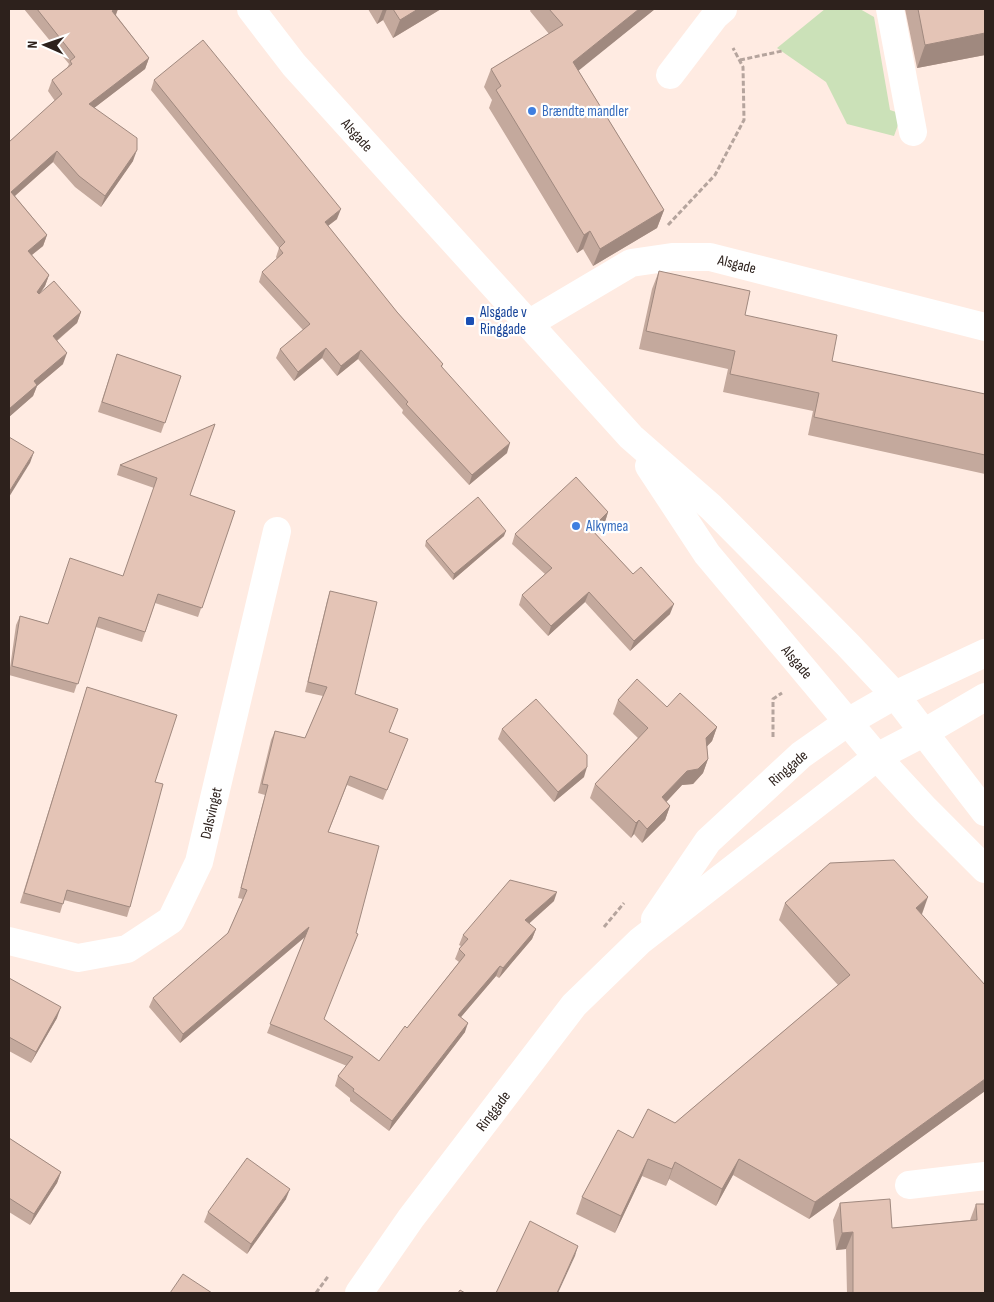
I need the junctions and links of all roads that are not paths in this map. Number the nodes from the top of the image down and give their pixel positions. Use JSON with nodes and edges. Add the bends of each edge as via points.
{"nodes":[{"id":1,"x":251,"y":9,"type":"edge"},
{"id":2,"x":890,"y":9,"type":"edge"},
{"id":3,"x":719,"y":12,"type":"edge"},
{"id":4,"x":670,"y":75,"type":"dead end"},
{"id":5,"x":913,"y":132,"type":"dead end"},
{"id":6,"x":528,"y":324,"type":"junction"},
{"id":7,"x":985,"y":327,"type":"edge"},
{"id":8,"x":631,"y":437,"type":"junction"},
{"id":9,"x":277,"y":531,"type":"dead end"},
{"id":10,"x":985,"y":654,"type":"edge"},
{"id":11,"x":895,"y":695,"type":"junction"},
{"id":12,"x":985,"y":697,"type":"edge"},
{"id":13,"x":848,"y":722,"type":"junction"},
{"id":14,"x":925,"y":732,"type":"junction"},
{"id":15,"x":877,"y":757,"type":"junction"},
{"id":16,"x":985,"y":812,"type":"edge"},
{"id":17,"x":985,"y":869,"type":"edge"},
{"id":18,"x":9,"y":941,"type":"edge"},
{"id":19,"x":640,"y":941,"type":"junction"},
{"id":20,"x":985,"y":1176,"type":"edge"},
{"id":21,"x":909,"y":1185,"type":"dead end"},
{"id":22,"x":359,"y":1293,"type":"edge"}],
"edges":[{"from":1,"to":6,"type":"street","name":"Alsgade","via":[[294,65]]},
{"from":2,"to":5,"type":"street"},
{"from":3,"to":4,"type":"street"},
{"from":6,"to":7,"type":"street","name":"Alsgade","via":[[631,263],[672,257],[710,257]]},
{"from":6,"to":8,"type":"street","name":"Alsgade"},
{"from":8,"to":11,"type":"street","name":"Alsgade","via":[[711,507]]},
{"from":8,"to":13,"type":"street","name":"Alsgade","via":[[707,554]]},
{"from":9,"to":18,"type":"street","name":"Dalsvinget","via":[[199,862],[171,920],[127,949],[78,958]]},
{"from":10,"to":11,"type":"street","name":"Ringgade"},
{"from":11,"to":13,"type":"street","name":"Ringgade"},
{"from":11,"to":14,"type":"street","name":"Alsgade"},
{"from":12,"to":14,"type":"street","name":"Ringgade"},
{"from":13,"to":15,"type":"street","name":"Alsgade"},
{"from":13,"to":19,"type":"street","name":"Ringgade","via":[[801,755],[708,841]]},
{"from":14,"to":15,"type":"street","name":"Ringgade"},
{"from":14,"to":16,"type":"street","name":"Alsgade"},
{"from":15,"to":17,"type":"street","name":"Alsgade"},
{"from":15,"to":19,"type":"street","name":"Ringgade"},
{"from":19,"to":22,"type":"street","name":"Ringgade","via":[[574,1005],[411,1218]]},
{"from":20,"to":21,"type":"street"}]}
